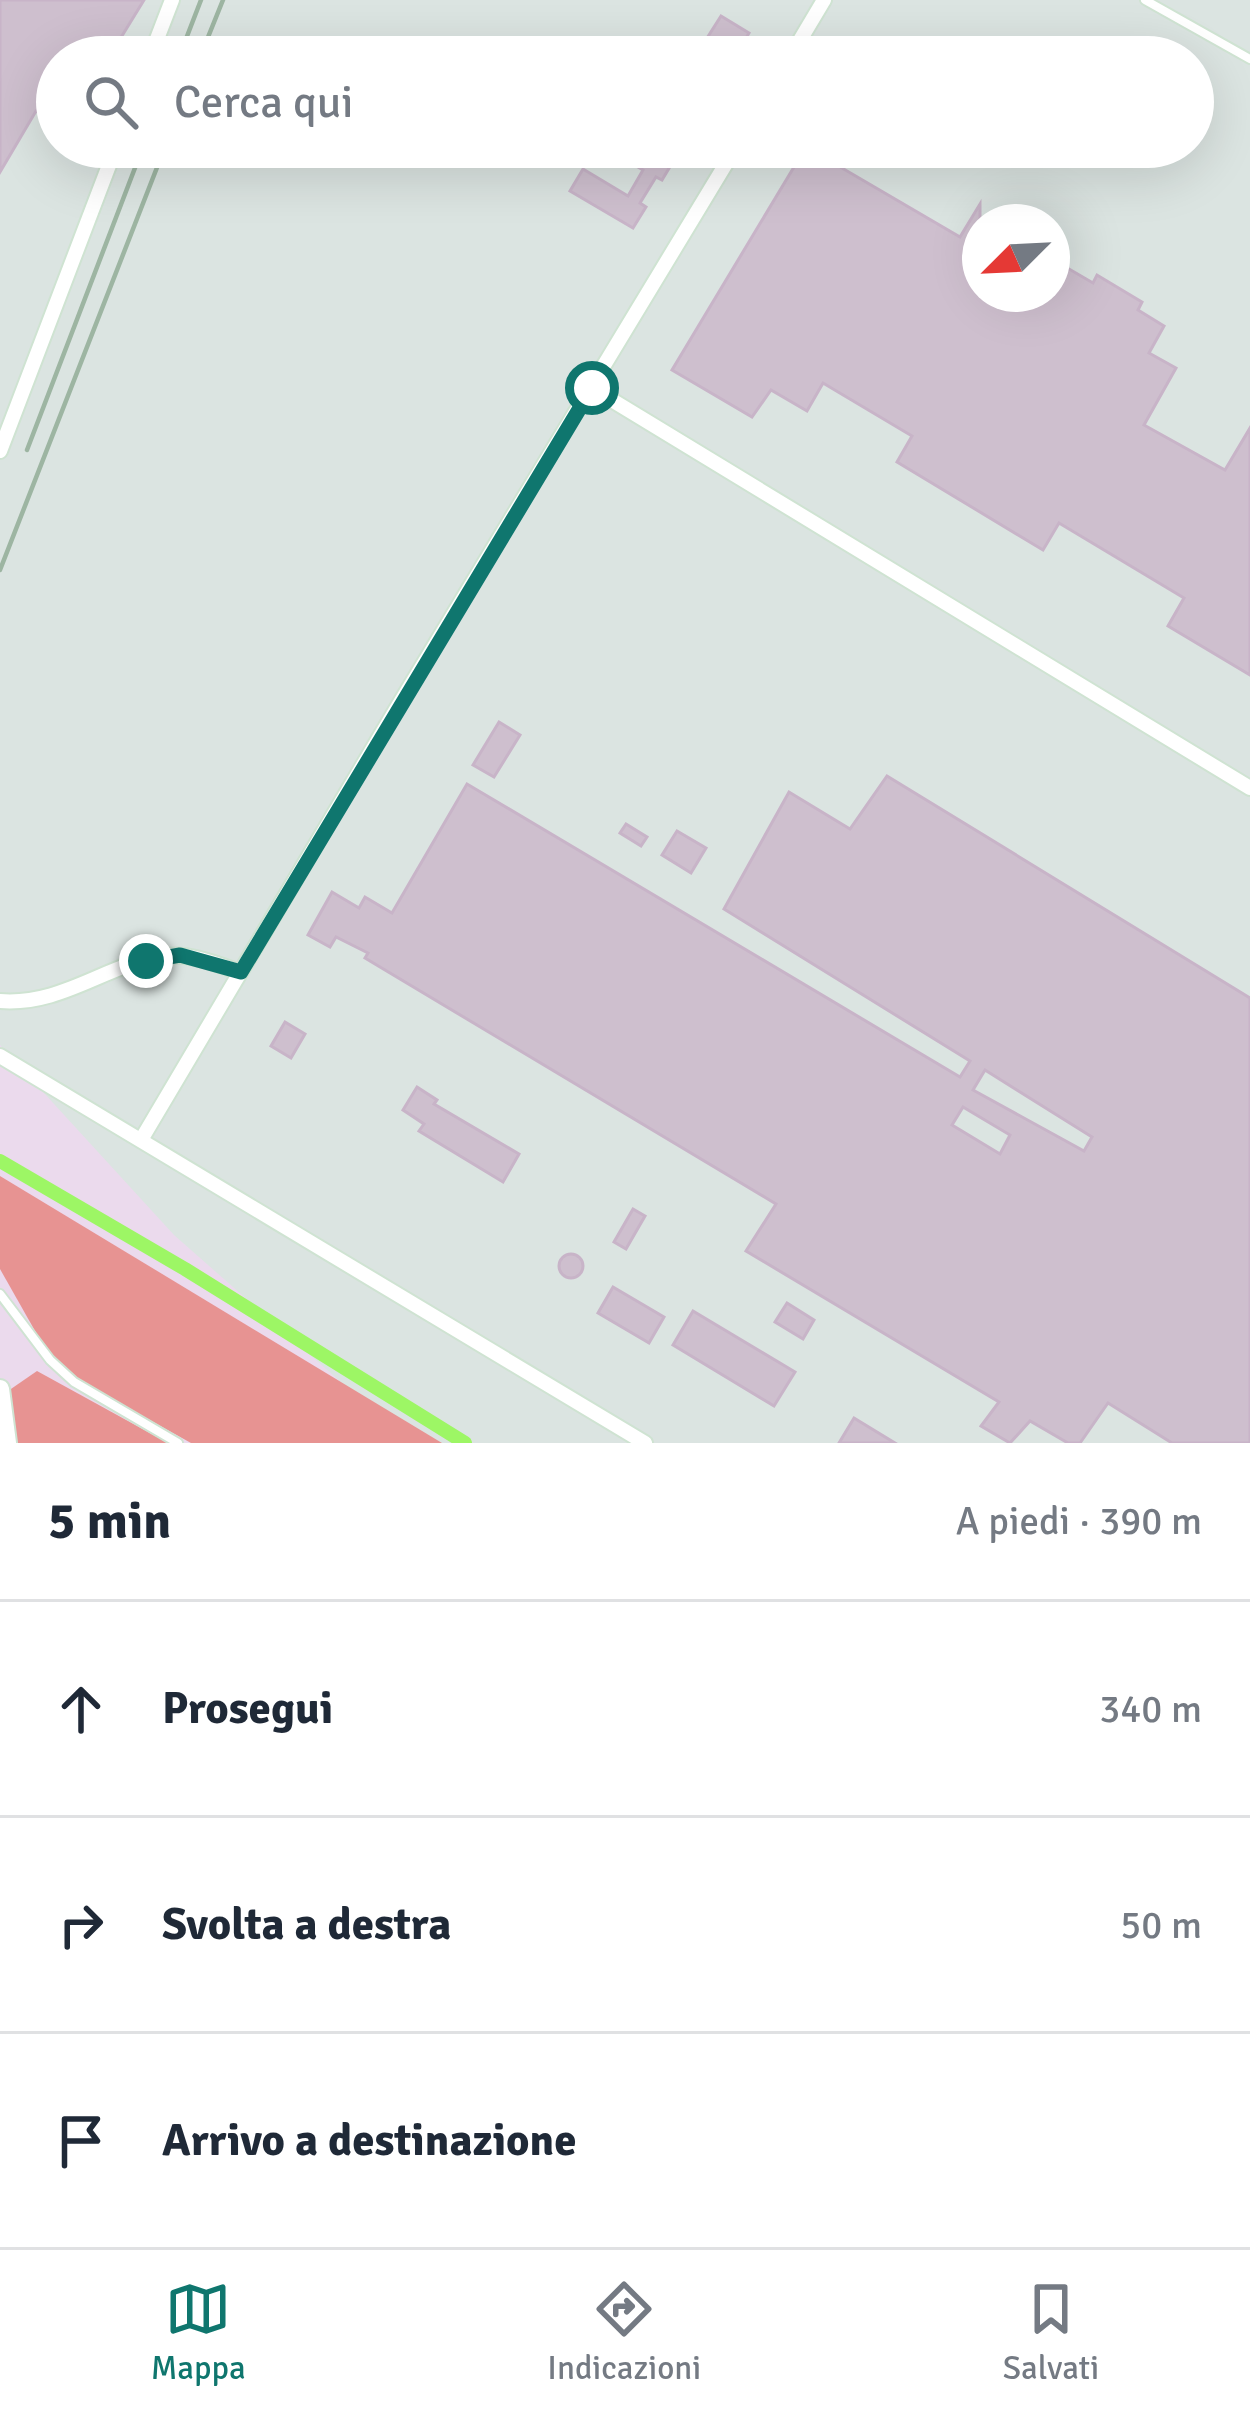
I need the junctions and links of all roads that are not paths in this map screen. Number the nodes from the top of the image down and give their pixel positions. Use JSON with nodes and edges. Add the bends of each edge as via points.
{"nodes":[{"id":1,"x":172,"y":0,"type":"edge"},
{"id":2,"x":824,"y":0,"type":"edge"},
{"id":3,"x":1145,"y":0,"type":"edge"},
{"id":4,"x":158,"y":36,"type":"edge"},
{"id":5,"x":803,"y":36,"type":"edge"},
{"id":6,"x":1209,"y":36,"type":"edge"},
{"id":7,"x":1214,"y":39,"type":"edge"},
{"id":8,"x":1250,"y":59,"type":"edge"},
{"id":9,"x":108,"y":168,"type":"edge"},
{"id":10,"x":723,"y":168,"type":"edge"},
{"id":11,"x":592,"y":388,"type":"junction"},
{"id":12,"x":0,"y":451,"type":"edge"},
{"id":13,"x":1250,"y":788,"type":"edge"},
{"id":14,"x":241,"y":972,"type":"junction"},
{"id":15,"x":0,"y":1001,"type":"edge"},
{"id":16,"x":0,"y":1056,"type":"edge"},
{"id":17,"x":141,"y":1140,"type":"junction"},
{"id":18,"x":0,"y":1294,"type":"edge"},
{"id":19,"x":0,"y":1389,"type":"edge"},
{"id":20,"x":7,"y":1443,"type":"edge"},
{"id":21,"x":178,"y":1443,"type":"edge"},
{"id":22,"x":645,"y":1443,"type":"edge"}],
"edges":[{"from":1,"to":4,"type":"street"},
{"from":2,"to":5,"type":"street"},
{"from":3,"to":6,"type":"lane"},
{"from":7,"to":8,"type":"lane"},
{"from":9,"to":12,"type":"street"},
{"from":10,"to":11,"type":"street"},
{"from":11,"to":13,"type":"street"},
{"from":11,"to":14,"type":"street"},
{"from":14,"to":15,"type":"street","via":[[162,956],[63,993]]},
{"from":14,"to":17,"type":"street"},
{"from":16,"to":17,"type":"street"},
{"from":17,"to":22,"type":"street"},
{"from":18,"to":21,"type":"lane","via":[[74,1382]]},
{"from":19,"to":20,"type":"street"}]}
